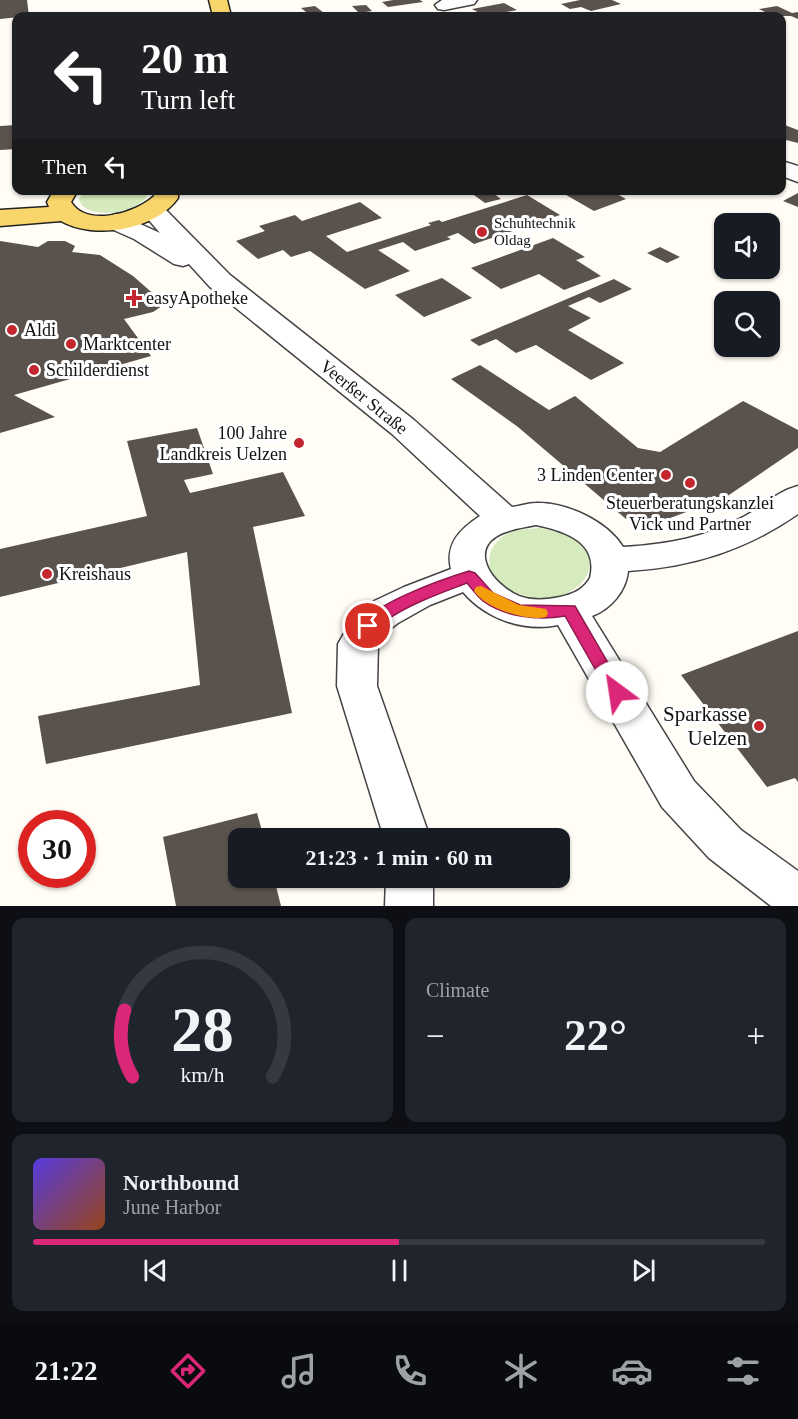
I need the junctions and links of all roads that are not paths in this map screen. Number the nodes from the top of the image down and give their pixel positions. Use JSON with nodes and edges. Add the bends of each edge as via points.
{"nodes":[{"id":1,"x":468,"y":0,"type":"edge"},
{"id":2,"x":446,"y":7,"type":"edge"},
{"id":3,"x":64,"y":200,"type":"edge"},
{"id":4,"x":160,"y":201,"type":"edge"},
{"id":5,"x":0,"y":210,"type":"edge"},
{"id":6,"x":0,"y":218,"type":"edge"},
{"id":7,"x":116,"y":222,"type":"junction"},
{"id":8,"x":220,"y":281,"type":"junction"},
{"id":9,"x":798,"y":497,"type":"edge"},
{"id":10,"x":503,"y":518,"type":"junction"},
{"id":11,"x":610,"y":560,"type":"junction"},
{"id":12,"x":469,"y":576,"type":"junction"},
{"id":13,"x":569,"y":610,"type":"junction"},
{"id":14,"x":404,"y":828,"type":"edge"},
{"id":15,"x":410,"y":888,"type":"edge"},
{"id":16,"x":798,"y":900,"type":"edge"},
{"id":17,"x":409,"y":906,"type":"edge"}],
"edges":[{"from":1,"to":2,"type":"street"},
{"from":3,"to":5,"type":"main road"},
{"from":3,"to":6,"type":"main road"},
{"from":3,"to":7,"type":"main road","via":[[87,221]]},
{"from":4,"to":7,"type":"main road","via":[[130,220]]},
{"from":4,"to":8,"type":"street","name":"Veerßer Straße"},
{"from":7,"to":8,"type":"street","name":"Veerßer Straße"},
{"from":8,"to":10,"type":"street","name":"Veerßer Straße","via":[[403,427]]},
{"from":9,"to":11,"type":"street","via":[[721,543],[683,554]]},
{"from":10,"to":11,"type":"street","via":[[536,514],[569,521],[596,537]]},
{"from":10,"to":12,"type":"street","via":[[487,525],[467,548]]},
{"from":11,"to":13,"type":"street","via":[[606,584],[598,595]]},
{"from":12,"to":13,"type":"street","via":[[488,597],[518,610]]},
{"from":12,"to":14,"type":"street","via":[[384,613],[368,626],[358,644],[357,686]]},
{"from":13,"to":16,"type":"street","via":[[678,794],[724,844]]},
{"from":15,"to":17,"type":"street"}]}
